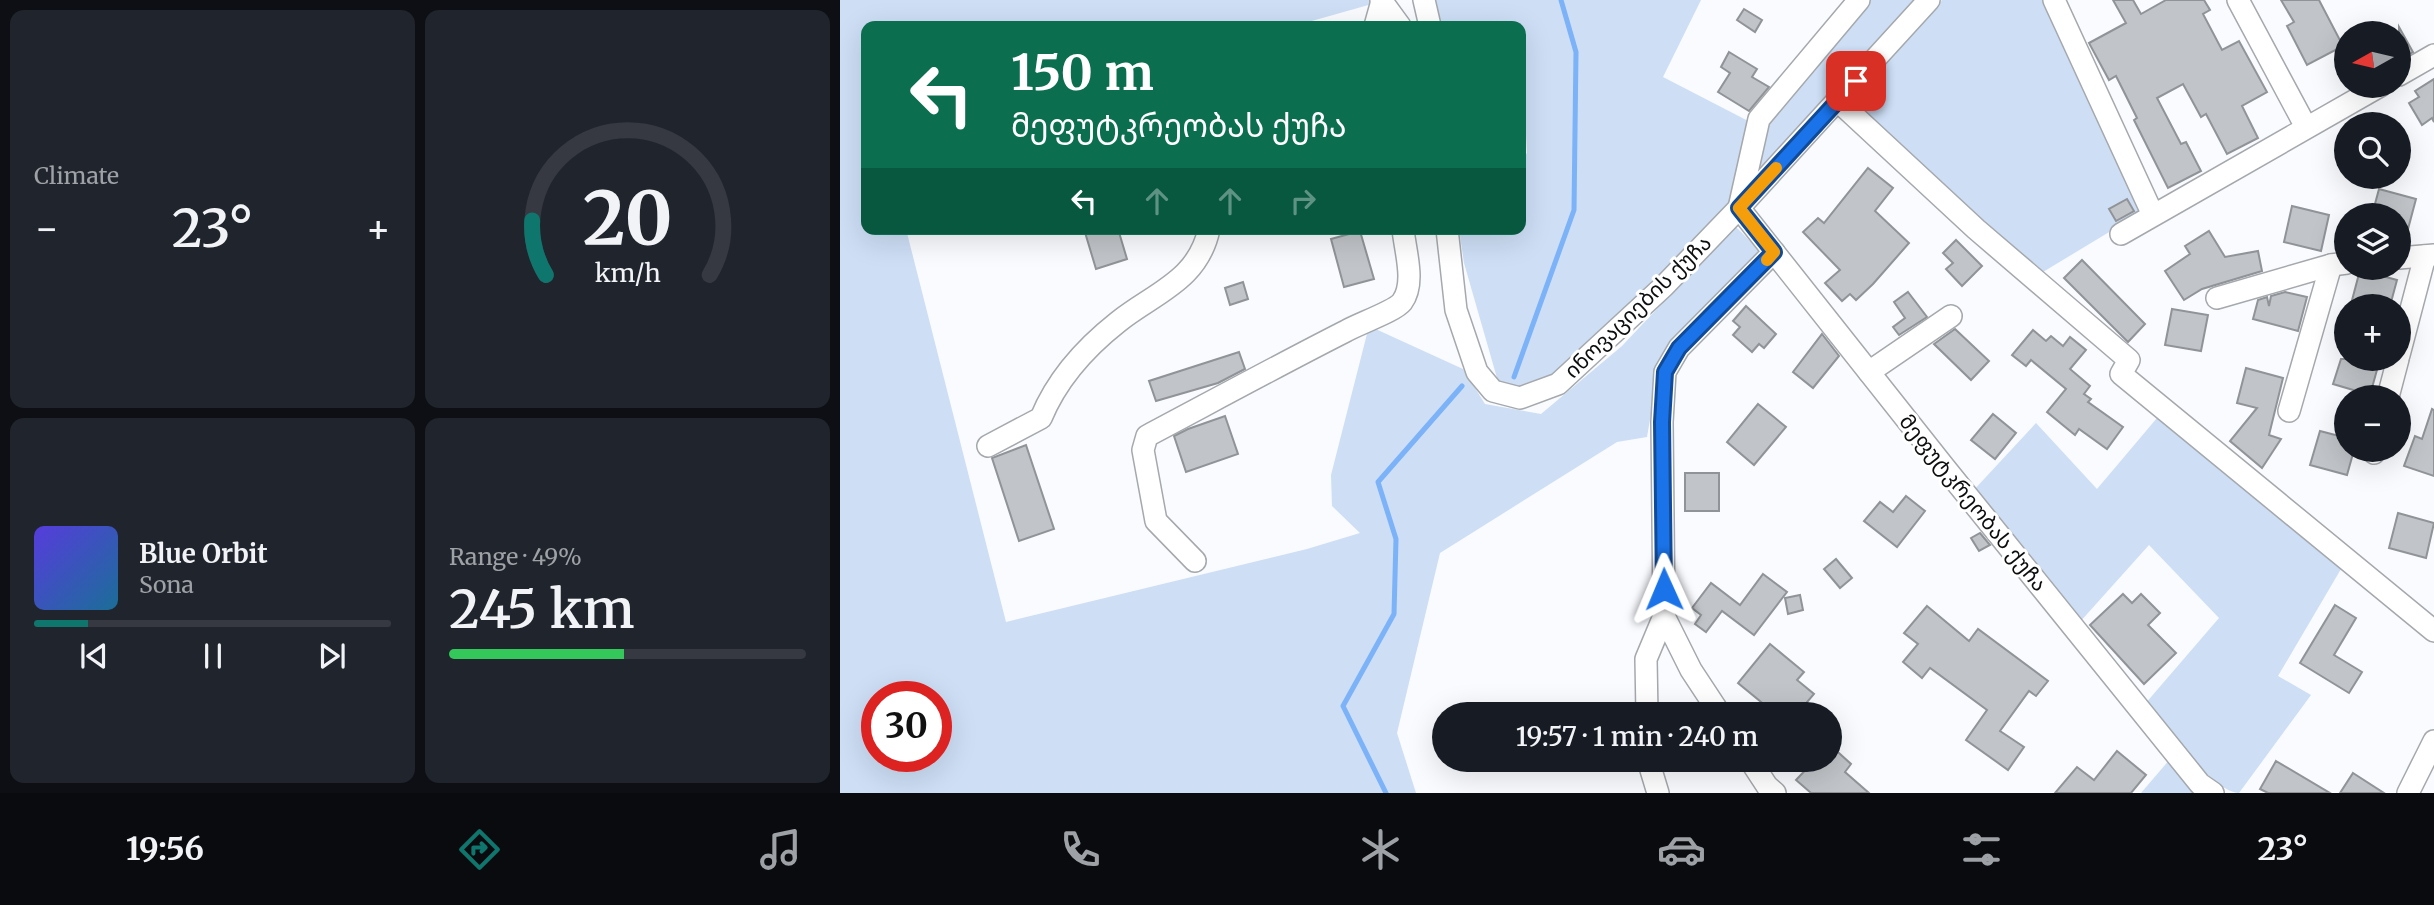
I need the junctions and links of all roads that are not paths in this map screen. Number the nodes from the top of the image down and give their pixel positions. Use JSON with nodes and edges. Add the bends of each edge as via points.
{"nodes":[{"id":1,"x":1381,"y":0,"type":"edge"},
{"id":2,"x":1424,"y":0,"type":"edge"},
{"id":3,"x":1859,"y":0,"type":"edge"},
{"id":4,"x":1929,"y":0,"type":"edge"},
{"id":5,"x":2054,"y":0,"type":"edge"},
{"id":6,"x":2238,"y":0,"type":"edge"},
{"id":7,"x":1377,"y":21,"type":"edge"},
{"id":8,"x":1396,"y":21,"type":"edge"},
{"id":9,"x":1429,"y":21,"type":"edge"},
{"id":10,"x":2434,"y":55,"type":"edge"},
{"id":11,"x":2412,"y":68,"type":"edge"},
{"id":12,"x":2358,"y":98,"type":"edge"},
{"id":13,"x":1838,"y":101,"type":"junction"},
{"id":14,"x":2306,"y":127,"type":"junction"},
{"id":15,"x":1739,"y":208,"type":"junction"},
{"id":16,"x":2153,"y":215,"type":"junction"},
{"id":17,"x":2121,"y":234,"type":"dead end"},
{"id":18,"x":1208,"y":235,"type":"edge"},
{"id":19,"x":1404,"y":235,"type":"edge"},
{"id":20,"x":1448,"y":235,"type":"edge"},
{"id":21,"x":1774,"y":252,"type":"junction"},
{"id":22,"x":2429,"y":255,"type":"edge"},
{"id":23,"x":2411,"y":257,"type":"edge"},
{"id":24,"x":2334,"y":265,"type":"edge"},
{"id":25,"x":2334,"y":279,"type":"edge"},
{"id":26,"x":2217,"y":298,"type":"dead end"},
{"id":27,"x":1951,"y":316,"type":"dead end"},
{"id":28,"x":2411,"y":316,"type":"edge"},
{"id":29,"x":1869,"y":372,"type":"junction"},
{"id":30,"x":2289,"y":411,"type":"dead end"},
{"id":31,"x":988,"y":446,"type":"dead end"},
{"id":32,"x":1195,"y":561,"type":"dead end"},
{"id":33,"x":1664,"y":617,"type":"junction"},
{"id":34,"x":2434,"y":631,"type":"edge"},
{"id":35,"x":1647,"y":702,"type":"edge"},
{"id":36,"x":1712,"y":702,"type":"edge"},
{"id":37,"x":2434,"y":741,"type":"edge"},
{"id":38,"x":1652,"y":772,"type":"edge"},
{"id":39,"x":1758,"y":772,"type":"edge"},
{"id":40,"x":1658,"y":793,"type":"edge"},
{"id":41,"x":1775,"y":793,"type":"edge"},
{"id":42,"x":2213,"y":793,"type":"edge"},
{"id":43,"x":2408,"y":793,"type":"edge"}],
"edges":[{"from":1,"to":7,"type":"street"},
{"from":1,"to":8,"type":"street"},
{"from":2,"to":9,"type":"street"},
{"from":3,"to":15,"type":"street","via":[[1759,119]]},
{"from":4,"to":13,"type":"street","name":"ინოვაციების ქუჩა"},
{"from":5,"to":16,"type":"street"},
{"from":6,"to":14,"type":"street"},
{"from":10,"to":11,"type":"street"},
{"from":12,"to":14,"type":"street"},
{"from":13,"to":15,"type":"street","name":"ინოვაციების ქუჩა"},
{"from":13,"to":34,"type":"street","via":[[1976,229],[2129,360],[2120,373]]},
{"from":14,"to":16,"type":"street"},
{"from":15,"to":20,"type":"street","name":"ინოვაციების ქუჩა","via":[[1664,286],[1558,384],[1520,398],[1493,391],[1477,372],[1457,310]]},
{"from":15,"to":21,"type":"street","name":"მეფუტკრეობას ქუჩა"},
{"from":16,"to":17,"type":"street"},
{"from":18,"to":31,"type":"street","via":[[1183,278],[1118,321],[1080,355],[1041,418]]},
{"from":19,"to":32,"type":"street","via":[[1410,287],[1395,308],[1147,436],[1143,450],[1156,521]]},
{"from":21,"to":29,"type":"street","name":"მეფუტკრეობას ქუჩა"},
{"from":21,"to":33,"type":"street","via":[[1679,348],[1665,372]]},
{"from":22,"to":23,"type":"street"},
{"from":22,"to":28,"type":"street"},
{"from":24,"to":26,"type":"street"},
{"from":25,"to":30,"type":"street"},
{"from":27,"to":29,"type":"street"},
{"from":29,"to":42,"type":"street","name":"მეფუტკრეობას ქუჩა","via":[[2200,784]]},
{"from":33,"to":35,"type":"street","via":[[1646,659]]},
{"from":33,"to":36,"type":"street"},
{"from":37,"to":43,"type":"street"},
{"from":38,"to":40,"type":"street"},
{"from":39,"to":41,"type":"street"}]}
